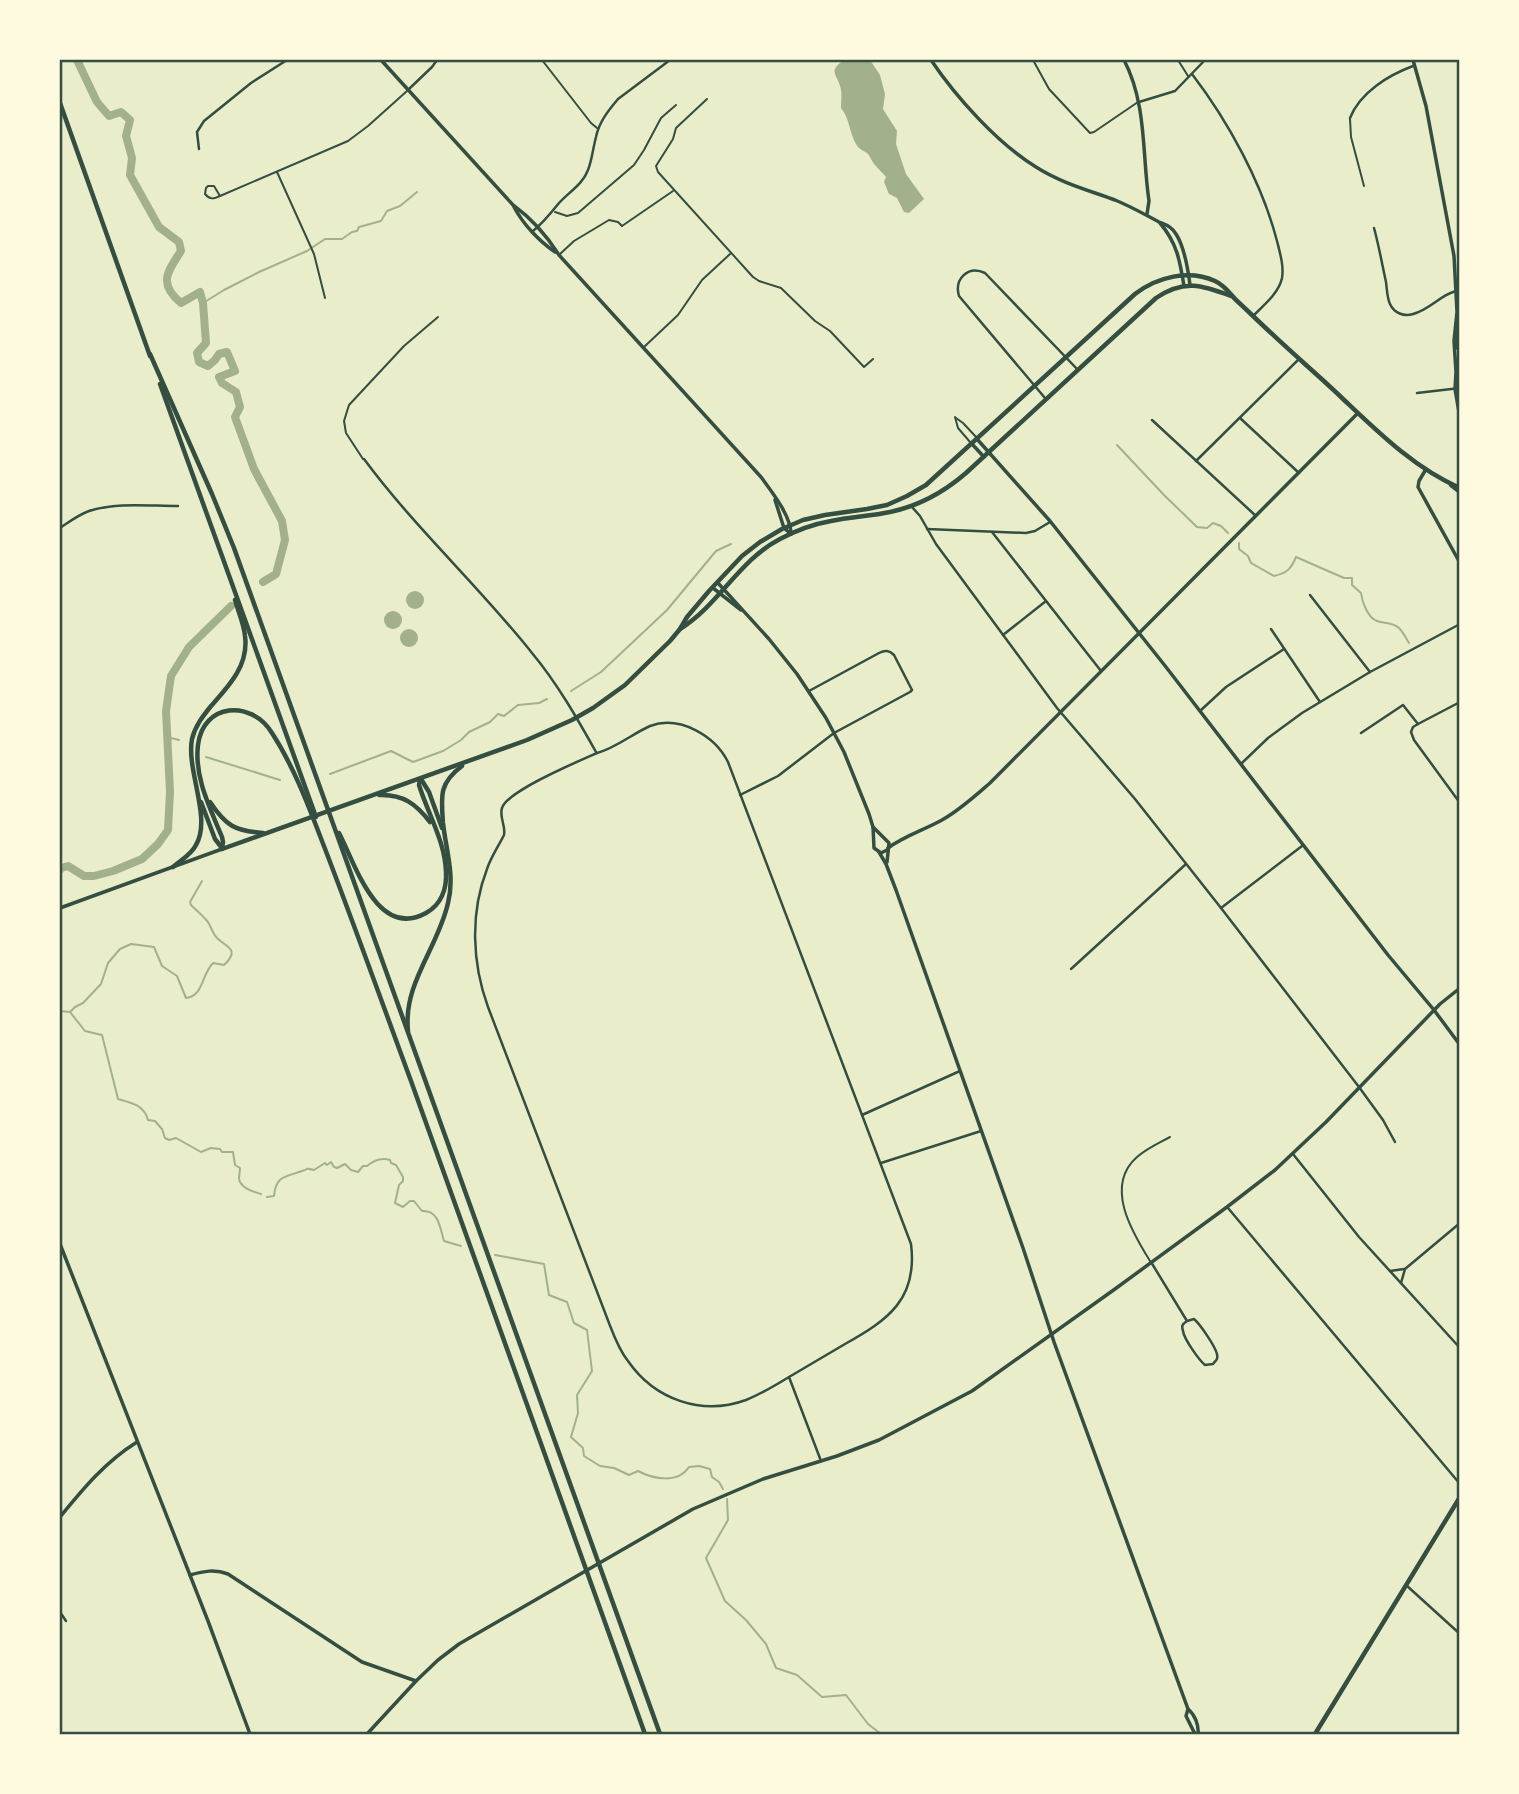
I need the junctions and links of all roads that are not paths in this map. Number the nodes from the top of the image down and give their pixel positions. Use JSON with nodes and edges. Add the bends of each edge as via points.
{"nodes":[{"id":1,"x":288,"y":60,"type":"edge"},
{"id":2,"x":381,"y":60,"type":"edge"},
{"id":3,"x":437,"y":60,"type":"edge"},
{"id":4,"x":542,"y":60,"type":"edge"},
{"id":5,"x":670,"y":60,"type":"edge"},
{"id":6,"x":931,"y":60,"type":"edge"},
{"id":7,"x":1033,"y":60,"type":"edge"},
{"id":8,"x":1124,"y":60,"type":"edge"},
{"id":9,"x":1178,"y":60,"type":"edge"},
{"id":10,"x":1205,"y":60,"type":"edge"},
{"id":11,"x":1413,"y":60,"type":"edge"},
{"id":12,"x":1415,"y":65,"type":"junction"},
{"id":13,"x":1192,"y":74,"type":"junction"},
{"id":14,"x":1189,"y":78,"type":"junction"},
{"id":15,"x":409,"y":89,"type":"junction"},
{"id":16,"x":707,"y":99,"type":"dead end"},
{"id":17,"x":1139,"y":102,"type":"junction"},
{"id":18,"x":60,"y":103,"type":"edge"},
{"id":19,"x":676,"y":105,"type":"dead end"},
{"id":20,"x":1350,"y":118,"type":"joint"},
{"id":21,"x":598,"y":128,"type":"junction"},
{"id":22,"x":199,"y":149,"type":"dead end"},
{"id":23,"x":277,"y":171,"type":"junction"},
{"id":24,"x":1364,"y":186,"type":"dead end"},
{"id":25,"x":674,"y":190,"type":"junction"},
{"id":26,"x":220,"y":196,"type":"junction"},
{"id":27,"x":513,"y":205,"type":"junction"},
{"id":28,"x":554,"y":211,"type":"junction"},
{"id":29,"x":1147,"y":215,"type":"junction"},
{"id":30,"x":538,"y":228,"type":"junction"},
{"id":31,"x":1374,"y":228,"type":"dead end"},
{"id":32,"x":533,"y":231,"type":"junction"},
{"id":33,"x":731,"y":254,"type":"junction"},
{"id":34,"x":559,"y":255,"type":"junction"},
{"id":35,"x":1458,"y":271,"type":"edge"},
{"id":36,"x":1186,"y":275,"type":"junction"},
{"id":37,"x":1187,"y":286,"type":"junction"},
{"id":38,"x":1456,"y":291,"type":"junction"},
{"id":39,"x":1233,"y":297,"type":"junction"},
{"id":40,"x":325,"y":298,"type":"dead end"},
{"id":41,"x":1253,"y":316,"type":"junction"},
{"id":42,"x":438,"y":317,"type":"dead end"},
{"id":43,"x":1458,"y":326,"type":"edge"},
{"id":44,"x":644,"y":347,"type":"junction"},
{"id":45,"x":150,"y":354,"type":"junction"},
{"id":46,"x":1066,"y":358,"type":"junction"},
{"id":47,"x":873,"y":359,"type":"dead end"},
{"id":48,"x":1299,"y":359,"type":"junction"},
{"id":49,"x":1078,"y":370,"type":"junction"},
{"id":50,"x":1034,"y":386,"type":"junction"},
{"id":51,"x":1457,"y":388,"type":"edge"},
{"id":52,"x":1417,"y":393,"type":"dead end"},
{"id":53,"x":1046,"y":399,"type":"junction"},
{"id":54,"x":1358,"y":413,"type":"junction"},
{"id":55,"x":1240,"y":418,"type":"junction"},
{"id":56,"x":1460,"y":418,"type":"edge"},
{"id":57,"x":1152,"y":420,"type":"dead end"},
{"id":58,"x":977,"y":439,"type":"junction"},
{"id":59,"x":972,"y":444,"type":"junction"},
{"id":60,"x":989,"y":452,"type":"junction"},
{"id":61,"x":984,"y":457,"type":"junction"},
{"id":62,"x":364,"y":460,"type":"joint"},
{"id":63,"x":1196,"y":461,"type":"junction"},
{"id":64,"x":1426,"y":469,"type":"junction"},
{"id":65,"x":1299,"y":473,"type":"junction"},
{"id":66,"x":1460,"y":490,"type":"edge"},
{"id":67,"x":775,"y":498,"type":"junction"},
{"id":68,"x":920,"y":503,"type":"junction"},
{"id":69,"x":178,"y":506,"type":"dead end"},
{"id":70,"x":911,"y":506,"type":"junction"},
{"id":71,"x":920,"y":516,"type":"junction"},
{"id":72,"x":1256,"y":516,"type":"junction"},
{"id":73,"x":1050,"y":521,"type":"junction"},
{"id":74,"x":791,"y":525,"type":"junction"},
{"id":75,"x":60,"y":528,"type":"edge"},
{"id":76,"x":784,"y":528,"type":"junction"},
{"id":77,"x":927,"y":530,"type":"junction"},
{"id":78,"x":214,"y":532,"type":"junction"},
{"id":79,"x":992,"y":532,"type":"junction"},
{"id":80,"x":791,"y":534,"type":"junction"},
{"id":81,"x":1460,"y":562,"type":"edge"},
{"id":82,"x":718,"y":583,"type":"junction"},
{"id":83,"x":713,"y":588,"type":"junction"},
{"id":84,"x":723,"y":588,"type":"junction"},
{"id":85,"x":719,"y":593,"type":"junction"},
{"id":86,"x":1310,"y":595,"type":"dead end"},
{"id":87,"x":1046,"y":601,"type":"junction"},
{"id":88,"x":742,"y":611,"type":"junction"},
{"id":89,"x":1460,"y":624,"type":"edge"},
{"id":90,"x":680,"y":629,"type":"junction"},
{"id":91,"x":1270,"y":629,"type":"dead end"},
{"id":92,"x":1139,"y":633,"type":"junction"},
{"id":93,"x":1003,"y":635,"type":"junction"},
{"id":94,"x":1284,"y":649,"type":"junction"},
{"id":95,"x":1101,"y":671,"type":"junction"},
{"id":96,"x":1370,"y":672,"type":"junction"},
{"id":97,"x":809,"y":691,"type":"junction"},
{"id":98,"x":1320,"y":702,"type":"junction"},
{"id":99,"x":1460,"y":702,"type":"edge"},
{"id":100,"x":1200,"y":711,"type":"junction"},
{"id":101,"x":1061,"y":712,"type":"junction"},
{"id":102,"x":576,"y":718,"type":"junction"},
{"id":103,"x":1418,"y":724,"type":"junction"},
{"id":104,"x":834,"y":733,"type":"junction"},
{"id":105,"x":1361,"y":733,"type":"dead end"},
{"id":106,"x":597,"y":753,"type":"junction"},
{"id":107,"x":469,"y":761,"type":"junction"},
{"id":108,"x":1241,"y":764,"type":"junction"},
{"id":109,"x":420,"y":778,"type":"junction"},
{"id":110,"x":204,"y":792,"type":"junction"},
{"id":111,"x":373,"y":795,"type":"junction"},
{"id":112,"x":740,"y":795,"type":"junction"},
{"id":113,"x":198,"y":796,"type":"junction"},
{"id":114,"x":1460,"y":803,"type":"edge"},
{"id":115,"x":331,"y":818,"type":"junction"},
{"id":116,"x":873,"y":827,"type":"junction"},
{"id":117,"x":266,"y":833,"type":"junction"},
{"id":118,"x":444,"y":834,"type":"junction"},
{"id":119,"x":438,"y":835,"type":"junction"},
{"id":120,"x":885,"y":839,"type":"junction"},
{"id":121,"x":901,"y":840,"type":"junction"},
{"id":122,"x":875,"y":842,"type":"junction"},
{"id":123,"x":1303,"y":845,"type":"junction"},
{"id":124,"x":222,"y":849,"type":"junction"},
{"id":125,"x":888,"y":849,"type":"junction"},
{"id":126,"x":879,"y":852,"type":"junction"},
{"id":127,"x":886,"y":864,"type":"junction"},
{"id":128,"x":1186,"y":864,"type":"junction"},
{"id":129,"x":173,"y":867,"type":"junction"},
{"id":130,"x":60,"y":908,"type":"edge"},
{"id":131,"x":1222,"y":908,"type":"junction"},
{"id":132,"x":350,"y":913,"type":"junction"},
{"id":133,"x":1071,"y":969,"type":"dead end"},
{"id":134,"x":1460,"y":988,"type":"edge"},
{"id":135,"x":1434,"y":1010,"type":"junction"},
{"id":136,"x":409,"y":1038,"type":"junction"},
{"id":137,"x":1460,"y":1045,"type":"edge"},
{"id":138,"x":960,"y":1071,"type":"junction"},
{"id":139,"x":1359,"y":1087,"type":"junction"},
{"id":140,"x":862,"y":1115,"type":"junction"},
{"id":141,"x":981,"y":1131,"type":"junction"},
{"id":142,"x":1170,"y":1137,"type":"dead end"},
{"id":143,"x":1395,"y":1142,"type":"dead end"},
{"id":144,"x":1293,"y":1154,"type":"junction"},
{"id":145,"x":881,"y":1163,"type":"junction"},
{"id":146,"x":1227,"y":1207,"type":"junction"},
{"id":147,"x":1460,"y":1223,"type":"edge"},
{"id":148,"x":60,"y":1244,"type":"edge"},
{"id":149,"x":1151,"y":1262,"type":"junction"},
{"id":150,"x":1405,"y":1269,"type":"junction"},
{"id":151,"x":1390,"y":1271,"type":"junction"},
{"id":152,"x":1401,"y":1283,"type":"junction"},
{"id":153,"x":1186,"y":1321,"type":"junction"},
{"id":154,"x":1051,"y":1334,"type":"junction"},
{"id":155,"x":1460,"y":1348,"type":"edge"},
{"id":156,"x":789,"y":1377,"type":"junction"},
{"id":157,"x":137,"y":1442,"type":"junction"},
{"id":158,"x":821,"y":1461,"type":"junction"},
{"id":159,"x":1460,"y":1484,"type":"edge"},
{"id":160,"x":1460,"y":1497,"type":"edge"},
{"id":161,"x":60,"y":1517,"type":"edge"},
{"id":162,"x":190,"y":1575,"type":"junction"},
{"id":163,"x":1406,"y":1585,"type":"junction"},
{"id":164,"x":60,"y":1612,"type":"edge"},
{"id":165,"x":66,"y":1621,"type":"dead end"},
{"id":166,"x":1460,"y":1634,"type":"edge"},
{"id":167,"x":416,"y":1681,"type":"junction"},
{"id":168,"x":250,"y":1734,"type":"edge"},
{"id":169,"x":367,"y":1734,"type":"edge"},
{"id":170,"x":645,"y":1734,"type":"edge"},
{"id":171,"x":660,"y":1734,"type":"edge"},
{"id":172,"x":1196,"y":1734,"type":"edge"},
{"id":173,"x":1315,"y":1734,"type":"edge"}],
"edges":[{"from":1,"to":22,"type":"street","via":[[204,121],[197,132]]},
{"from":2,"to":15,"type":"main road"},
{"from":3,"to":15,"type":"street"},
{"from":4,"to":21,"type":"street"},
{"from":5,"to":21,"type":"street","via":[[618,99]]},
{"from":6,"to":29,"type":"main road","via":[[1018,155],[1062,182]]},
{"from":7,"to":17,"type":"street","via":[[1049,89],[1090,133]]},
{"from":8,"to":17,"type":"main road"},
{"from":9,"to":14,"type":"street"},
{"from":10,"to":13,"type":"street"},
{"from":11,"to":12,"type":"main road"},
{"from":12,"to":20,"type":"street","via":[[1376,86]]},
{"from":12,"to":35,"type":"main road"},
{"from":13,"to":14,"type":"street"},
{"from":13,"to":41,"type":"street","via":[[1255,179],[1280,253],[1280,284]]},
{"from":14,"to":17,"type":"street","via":[[1170,93]]},
{"from":15,"to":23,"type":"street","via":[[348,141]]},
{"from":15,"to":27,"type":"main road"},
{"from":16,"to":25,"type":"street","via":[[676,128],[656,166]]},
{"from":17,"to":29,"type":"main road"},
{"from":18,"to":45,"type":"main road"},
{"from":19,"to":28,"type":"street","via":[[661,118],[634,165],[578,213],[567,216]]},
{"from":20,"to":24,"type":"street"},
{"from":21,"to":28,"type":"street","via":[[586,175]]},
{"from":23,"to":26,"type":"street"},
{"from":23,"to":40,"type":"street","via":[[313,254]]},
{"from":25,"to":33,"type":"street"},
{"from":25,"to":34,"type":"street","via":[[622,226],[609,220]]},
{"from":26,"to":26,"type":"street","via":[[214,186],[206,188],[210,198]]},
{"from":27,"to":30,"type":"main road"},
{"from":27,"to":32,"type":"main road"},
{"from":28,"to":30,"type":"street"},
{"from":29,"to":36,"type":"main road","via":[[1170,226],[1178,236]]},
{"from":30,"to":32,"type":"street"},
{"from":30,"to":34,"type":"main road"},
{"from":31,"to":38,"type":"street","via":[[1390,303],[1396,312],[1413,314]]},
{"from":32,"to":34,"type":"main road"},
{"from":33,"to":44,"type":"street","via":[[706,276],[678,316]]},
{"from":33,"to":47,"type":"street","via":[[757,280],[781,288],[864,367]]},
{"from":34,"to":44,"type":"main road"},
{"from":35,"to":38,"type":"main road"},
{"from":36,"to":37,"type":"main road"},
{"from":36,"to":39,"type":"main road","via":[[1215,281]]},
{"from":36,"to":46,"type":"main road","via":[[1139,291]]},
{"from":37,"to":39,"type":"main road","via":[[1211,288]]},
{"from":37,"to":49,"type":"main road","via":[[1156,298]]},
{"from":38,"to":43,"type":"main road"},
{"from":39,"to":41,"type":"main road"},
{"from":41,"to":48,"type":"main road"},
{"from":42,"to":62,"type":"street","via":[[396,353],[349,405],[346,433]]},
{"from":43,"to":51,"type":"main road"},
{"from":44,"to":67,"type":"main road"},
{"from":45,"to":78,"type":"main road"},
{"from":45,"to":115,"type":"main road","via":[[234,548]]},
{"from":46,"to":49,"type":"street"},
{"from":46,"to":50,"type":"main road"},
{"from":46,"to":50,"type":"street","via":[[985,273],[972,270],[962,276],[957,285],[959,296]]},
{"from":48,"to":54,"type":"main road"},
{"from":48,"to":55,"type":"street"},
{"from":49,"to":53,"type":"main road"},
{"from":50,"to":53,"type":"street"},
{"from":50,"to":58,"type":"main road"},
{"from":51,"to":52,"type":"street"},
{"from":51,"to":56,"type":"main road"},
{"from":53,"to":60,"type":"main road"},
{"from":54,"to":64,"type":"main road"},
{"from":54,"to":65,"type":"main road"},
{"from":55,"to":63,"type":"street"},
{"from":55,"to":65,"type":"street"},
{"from":57,"to":63,"type":"street"},
{"from":58,"to":59,"type":"main road"},
{"from":58,"to":59,"type":"street","via":[[955,417]]},
{"from":58,"to":60,"type":"main road"},
{"from":59,"to":61,"type":"main road"},
{"from":59,"to":74,"type":"main road","via":[[902,499]]},
{"from":60,"to":61,"type":"main road"},
{"from":60,"to":73,"type":"main road"},
{"from":61,"to":68,"type":"main road"},
{"from":62,"to":102,"type":"street","via":[[533,653]]},
{"from":63,"to":72,"type":"street"},
{"from":64,"to":66,"type":"main road"},
{"from":64,"to":81,"type":"main road","via":[[1418,487]]},
{"from":65,"to":72,"type":"main road"},
{"from":67,"to":74,"type":"main road"},
{"from":67,"to":76,"type":"main road"},
{"from":68,"to":70,"type":"main road"},
{"from":68,"to":71,"type":"street"},
{"from":69,"to":75,"type":"street","via":[[96,509]]},
{"from":70,"to":71,"type":"street"},
{"from":70,"to":80,"type":"main road","via":[[825,522]]},
{"from":71,"to":77,"type":"street"},
{"from":72,"to":92,"type":"main road"},
{"from":73,"to":79,"type":"street","via":[[1030,533]]},
{"from":73,"to":92,"type":"main road"},
{"from":74,"to":76,"type":"main road"},
{"from":74,"to":80,"type":"main road"},
{"from":76,"to":80,"type":"main road"},
{"from":76,"to":82,"type":"main road","via":[[748,551]]},
{"from":77,"to":79,"type":"street"},
{"from":77,"to":93,"type":"street"},
{"from":78,"to":113,"type":"main road","via":[[245,647],[237,675],[193,734]]},
{"from":78,"to":132,"type":"main road"},
{"from":79,"to":87,"type":"street"},
{"from":80,"to":84,"type":"main road","via":[[758,554]]},
{"from":82,"to":83,"type":"main road"},
{"from":82,"to":84,"type":"main road"},
{"from":83,"to":85,"type":"main road"},
{"from":83,"to":90,"type":"main road"},
{"from":84,"to":85,"type":"main road"},
{"from":84,"to":88,"type":"main road"},
{"from":85,"to":88,"type":"main road"},
{"from":85,"to":90,"type":"main road"},
{"from":86,"to":96,"type":"street"},
{"from":87,"to":93,"type":"street"},
{"from":87,"to":95,"type":"street"},
{"from":88,"to":97,"type":"main road"},
{"from":89,"to":96,"type":"street"},
{"from":90,"to":102,"type":"main road","via":[[625,685]]},
{"from":91,"to":94,"type":"street"},
{"from":92,"to":95,"type":"main road"},
{"from":92,"to":100,"type":"main road"},
{"from":93,"to":101,"type":"street"},
{"from":94,"to":98,"type":"street"},
{"from":94,"to":100,"type":"street","via":[[1226,687]]},
{"from":95,"to":101,"type":"main road"},
{"from":96,"to":98,"type":"street"},
{"from":97,"to":104,"type":"main road"},
{"from":97,"to":104,"type":"street","via":[[884,651],[894,655],[911,691]]},
{"from":98,"to":108,"type":"street","via":[[1274,733]]},
{"from":99,"to":103,"type":"street"},
{"from":100,"to":108,"type":"main road"},
{"from":101,"to":121,"type":"main road","via":[[970,801]]},
{"from":101,"to":128,"type":"street"},
{"from":102,"to":106,"type":"street"},
{"from":102,"to":107,"type":"main road"},
{"from":103,"to":105,"type":"street","via":[[1403,705]]},
{"from":103,"to":114,"type":"street","via":[[1411,732],[1414,740]]},
{"from":104,"to":112,"type":"street","via":[[778,776]]},
{"from":104,"to":116,"type":"main road"},
{"from":106,"to":112,"type":"street","via":[[652,726],[687,727],[720,749]]},
{"from":106,"to":156,"type":"street","via":[[520,791],[503,806],[505,831],[485,875],[476,917],[476,956],[484,998],[609,1323],[632,1367],[665,1395],[703,1405],[744,1400]]},
{"from":107,"to":109,"type":"main road"},
{"from":107,"to":118,"type":"main road","via":[[454,772],[443,789]]},
{"from":108,"to":123,"type":"main road"},
{"from":109,"to":111,"type":"main road"},
{"from":109,"to":118,"type":"main road"},
{"from":109,"to":119,"type":"main road"},
{"from":110,"to":117,"type":"main road","via":[[233,826]]},
{"from":110,"to":124,"type":"main road","via":[[222,836]]},
{"from":110,"to":132,"type":"main road","via":[[197,754],[206,725],[232,710],[259,718],[273,733],[301,787]]},
{"from":111,"to":117,"type":"main road"},
{"from":111,"to":119,"type":"main road","via":[[408,800]]},
{"from":112,"to":140,"type":"street"},
{"from":113,"to":124,"type":"main road"},
{"from":113,"to":129,"type":"main road","via":[[200,838]]},
{"from":115,"to":119,"type":"main road","via":[[370,895],[386,912],[400,918],[421,916],[441,899],[446,876]]},
{"from":115,"to":136,"type":"main road"},
{"from":116,"to":120,"type":"main road"},
{"from":116,"to":122,"type":"main road"},
{"from":117,"to":124,"type":"main road"},
{"from":118,"to":136,"type":"main road","via":[[451,871],[449,901],[410,997]]},
{"from":120,"to":121,"type":"main road"},
{"from":120,"to":122,"type":"main road"},
{"from":120,"to":125,"type":"main road"},
{"from":121,"to":125,"type":"main road"},
{"from":122,"to":126,"type":"main road"},
{"from":123,"to":131,"type":"street"},
{"from":123,"to":135,"type":"main road"},
{"from":124,"to":129,"type":"main road"},
{"from":125,"to":126,"type":"main road"},
{"from":125,"to":127,"type":"main road"},
{"from":126,"to":127,"type":"main road"},
{"from":127,"to":138,"type":"main road"},
{"from":128,"to":131,"type":"street"},
{"from":128,"to":133,"type":"street"},
{"from":129,"to":130,"type":"main road"},
{"from":131,"to":139,"type":"street"},
{"from":132,"to":170,"type":"main road"},
{"from":134,"to":135,"type":"main road"},
{"from":135,"to":137,"type":"main road"},
{"from":135,"to":139,"type":"main road"},
{"from":136,"to":171,"type":"main road"},
{"from":138,"to":140,"type":"street"},
{"from":138,"to":141,"type":"main road"},
{"from":139,"to":143,"type":"street"},
{"from":139,"to":144,"type":"main road"},
{"from":140,"to":145,"type":"street"},
{"from":141,"to":145,"type":"street"},
{"from":141,"to":154,"type":"main road"},
{"from":142,"to":149,"type":"street","via":[[1135,1158],[1122,1184],[1126,1215]]},
{"from":144,"to":146,"type":"main road"},
{"from":144,"to":151,"type":"street"},
{"from":145,"to":156,"type":"street","via":[[911,1244],[905,1293],[882,1322]]},
{"from":146,"to":149,"type":"main road"},
{"from":146,"to":159,"type":"street"},
{"from":147,"to":150,"type":"street"},
{"from":148,"to":157,"type":"main road"},
{"from":149,"to":153,"type":"street"},
{"from":149,"to":154,"type":"main road"},
{"from":150,"to":151,"type":"street"},
{"from":150,"to":152,"type":"street"},
{"from":151,"to":152,"type":"street"},
{"from":152,"to":155,"type":"street"},
{"from":153,"to":153,"type":"street","via":[[1200,1324],[1217,1354],[1213,1364],[1200,1361],[1183,1332]]},
{"from":154,"to":158,"type":"main road","via":[[972,1391],[886,1437]]},
{"from":154,"to":172,"type":"main road"},
{"from":156,"to":158,"type":"street"},
{"from":157,"to":161,"type":"main road","via":[[106,1464]]},
{"from":157,"to":162,"type":"main road"},
{"from":158,"to":167,"type":"main road","via":[[693,1508],[458,1644]]},
{"from":160,"to":163,"type":"main road"},
{"from":162,"to":167,"type":"main road","via":[[207,1570],[228,1574],[362,1662]]},
{"from":162,"to":168,"type":"main road"},
{"from":163,"to":166,"type":"street"},
{"from":163,"to":173,"type":"main road"},
{"from":164,"to":165,"type":"street"},
{"from":167,"to":169,"type":"main road"}]}
